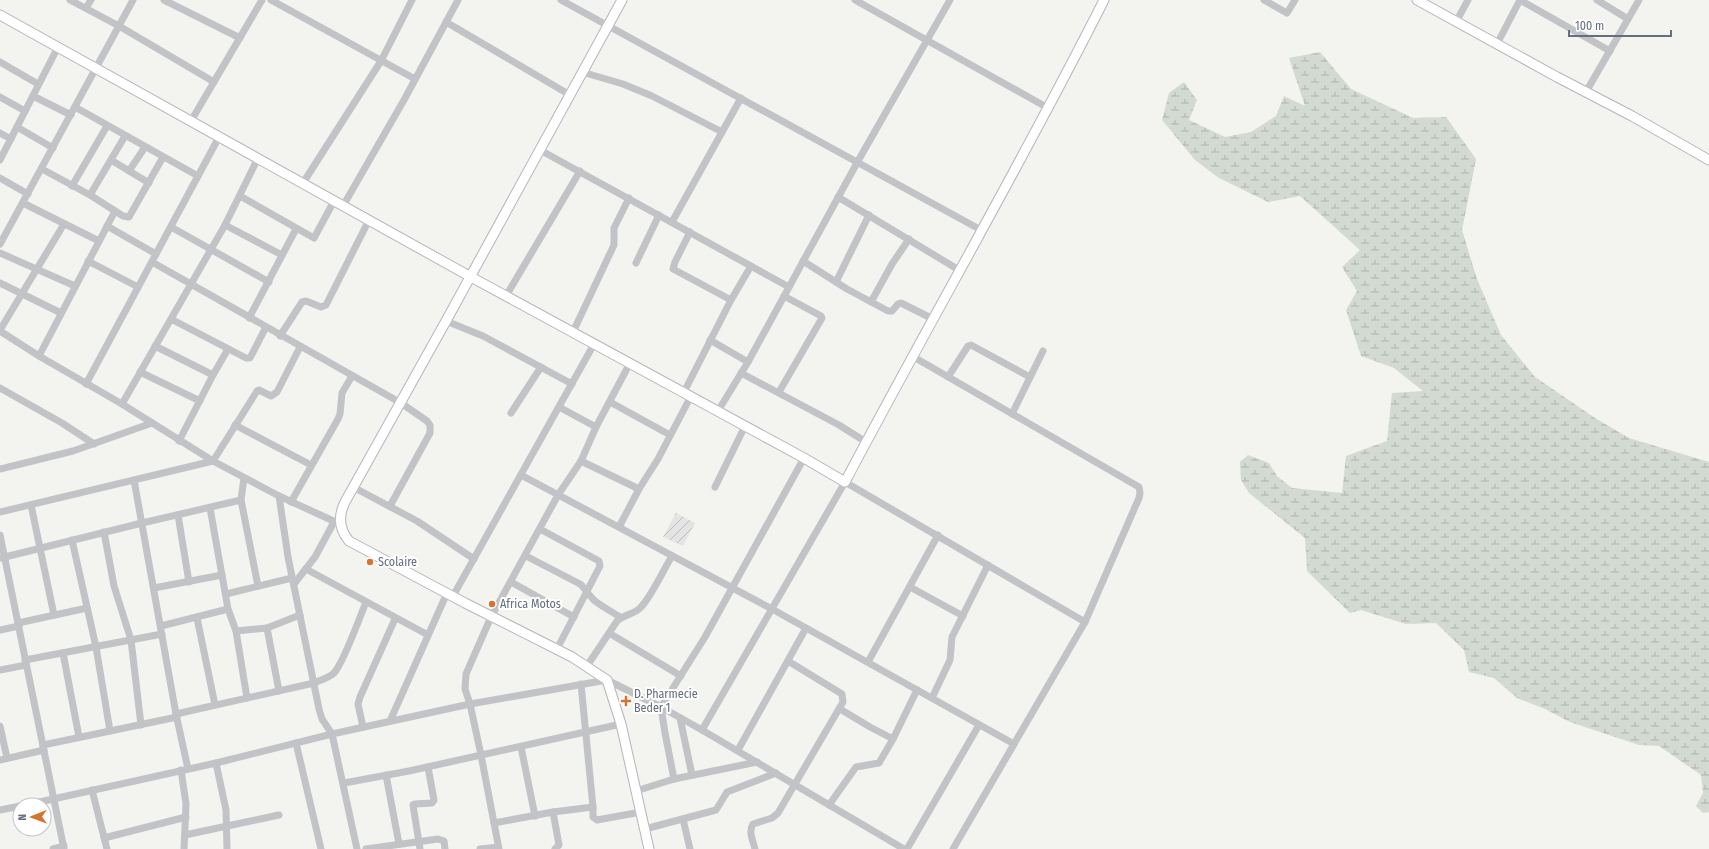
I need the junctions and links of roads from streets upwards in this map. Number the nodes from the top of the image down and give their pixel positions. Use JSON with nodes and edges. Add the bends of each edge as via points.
{"nodes":[{"id":1,"x":70,"y":0,"type":"edge"},
{"id":2,"x":91,"y":0,"type":"edge"},
{"id":3,"x":133,"y":0,"type":"edge"},
{"id":4,"x":164,"y":0,"type":"edge"},
{"id":5,"x":262,"y":0,"type":"edge"},
{"id":6,"x":271,"y":0,"type":"edge"},
{"id":7,"x":412,"y":0,"type":"edge"},
{"id":8,"x":458,"y":0,"type":"edge"},
{"id":9,"x":561,"y":0,"type":"edge"},
{"id":10,"x":622,"y":0,"type":"edge"},
{"id":11,"x":855,"y":0,"type":"edge"},
{"id":12,"x":950,"y":0,"type":"edge"},
{"id":13,"x":1104,"y":0,"type":"edge"},
{"id":14,"x":1264,"y":0,"type":"edge"},
{"id":15,"x":1295,"y":0,"type":"edge"},
{"id":16,"x":1417,"y":0,"type":"edge"},
{"id":17,"x":1468,"y":0,"type":"edge"},
{"id":18,"x":1520,"y":0,"type":"edge"},
{"id":19,"x":1597,"y":0,"type":"edge"},
{"id":20,"x":1639,"y":0,"type":"edge"},
{"id":21,"x":86,"y":8,"type":"junction"},
{"id":22,"x":0,"y":14,"type":"edge"},
{"id":23,"x":1628,"y":20,"type":"junction"},
{"id":24,"x":446,"y":22,"type":"junction"},
{"id":25,"x":1456,"y":22,"type":"junction"},
{"id":26,"x":608,"y":25,"type":"junction"},
{"id":27,"x":119,"y":26,"type":"junction"},
{"id":28,"x":240,"y":38,"type":"junction"},
{"id":29,"x":928,"y":40,"type":"junction"},
{"id":30,"x":1496,"y":44,"type":"junction"},
{"id":31,"x":58,"y":47,"type":"junction"},
{"id":32,"x":1610,"y":50,"type":"junction"},
{"id":33,"x":382,"y":61,"type":"junction"},
{"id":34,"x":0,"y":62,"type":"edge"},
{"id":35,"x":96,"y":68,"type":"junction"},
{"id":36,"x":582,"y":72,"type":"junction"},
{"id":37,"x":415,"y":79,"type":"junction"},
{"id":38,"x":214,"y":82,"type":"junction"},
{"id":39,"x":38,"y":84,"type":"junction"},
{"id":40,"x":1586,"y":92,"type":"junction"},
{"id":41,"x":570,"y":95,"type":"junction"},
{"id":42,"x":33,"y":96,"type":"junction"},
{"id":43,"x":0,"y":97,"type":"edge"},
{"id":44,"x":741,"y":98,"type":"junction"},
{"id":45,"x":75,"y":108,"type":"junction"},
{"id":46,"x":1048,"y":108,"type":"junction"},
{"id":47,"x":25,"y":111,"type":"junction"},
{"id":48,"x":71,"y":115,"type":"junction"},
{"id":49,"x":191,"y":121,"type":"junction"},
{"id":50,"x":107,"y":126,"type":"junction"},
{"id":51,"x":17,"y":127,"type":"junction"},
{"id":52,"x":722,"y":132,"type":"junction"},
{"id":53,"x":0,"y":133,"type":"edge"},
{"id":54,"x":125,"y":136,"type":"junction"},
{"id":55,"x":219,"y":137,"type":"junction"},
{"id":56,"x":11,"y":139,"type":"junction"},
{"id":57,"x":145,"y":147,"type":"junction"},
{"id":58,"x":53,"y":148,"type":"junction"},
{"id":59,"x":540,"y":150,"type":"junction"},
{"id":60,"x":163,"y":157,"type":"junction"},
{"id":61,"x":258,"y":158,"type":"junction"},
{"id":62,"x":0,"y":160,"type":"edge"},
{"id":63,"x":111,"y":160,"type":"junction"},
{"id":64,"x":1709,"y":160,"type":"edge"},
{"id":65,"x":858,"y":162,"type":"junction"},
{"id":66,"x":42,"y":170,"type":"junction"},
{"id":67,"x":129,"y":171,"type":"junction"},
{"id":68,"x":580,"y":171,"type":"junction"},
{"id":69,"x":198,"y":176,"type":"junction"},
{"id":70,"x":0,"y":178,"type":"edge"},
{"id":71,"x":149,"y":184,"type":"junction"},
{"id":72,"x":303,"y":184,"type":"junction"},
{"id":73,"x":72,"y":186,"type":"junction"},
{"id":74,"x":28,"y":194,"type":"junction"},
{"id":75,"x":90,"y":195,"type":"junction"},
{"id":76,"x":240,"y":196,"type":"junction"},
{"id":77,"x":838,"y":197,"type":"junction"},
{"id":78,"x":629,"y":198,"type":"junction"},
{"id":79,"x":334,"y":201,"type":"junction"},
{"id":80,"x":23,"y":203,"type":"junction"},
{"id":81,"x":343,"y":206,"type":"junction"},
{"id":82,"x":115,"y":211,"type":"junction"},
{"id":83,"x":659,"y":215,"type":"junction"},
{"id":84,"x":869,"y":216,"type":"junction"},
{"id":85,"x":369,"y":220,"type":"junction"},
{"id":86,"x":672,"y":222,"type":"junction"},
{"id":87,"x":64,"y":224,"type":"junction"},
{"id":88,"x":225,"y":225,"type":"junction"},
{"id":89,"x":108,"y":226,"type":"junction"},
{"id":90,"x":171,"y":227,"type":"junction"},
{"id":91,"x":296,"y":229,"type":"junction"},
{"id":92,"x":981,"y":230,"type":"junction"},
{"id":93,"x":690,"y":232,"type":"junction"},
{"id":94,"x":909,"y":239,"type":"junction"},
{"id":95,"x":99,"y":241,"type":"junction"},
{"id":96,"x":0,"y":244,"type":"edge"},
{"id":97,"x":210,"y":250,"type":"junction"},
{"id":98,"x":0,"y":253,"type":"edge"},
{"id":99,"x":156,"y":254,"type":"junction"},
{"id":100,"x":282,"y":256,"type":"junction"},
{"id":101,"x":88,"y":261,"type":"junction"},
{"id":102,"x":803,"y":261,"type":"junction"},
{"id":103,"x":152,"y":262,"type":"junction"},
{"id":104,"x":636,"y":263,"type":"dead end"},
{"id":105,"x":751,"y":266,"type":"junction"},
{"id":106,"x":37,"y":270,"type":"junction"},
{"id":107,"x":960,"y":270,"type":"junction"},
{"id":108,"x":471,"y":277,"type":"junction"},
{"id":109,"x":269,"y":282,"type":"junction"},
{"id":110,"x":836,"y":282,"type":"junction"},
{"id":111,"x":0,"y":283,"type":"edge"},
{"id":112,"x":190,"y":284,"type":"junction"},
{"id":113,"x":75,"y":286,"type":"junction"},
{"id":114,"x":138,"y":287,"type":"junction"},
{"id":115,"x":789,"y":287,"type":"junction"},
{"id":116,"x":22,"y":293,"type":"junction"},
{"id":117,"x":506,"y":296,"type":"junction"},
{"id":118,"x":784,"y":296,"type":"junction"},
{"id":119,"x":731,"y":300,"type":"junction"},
{"id":120,"x":871,"y":302,"type":"junction"},
{"id":121,"x":61,"y":313,"type":"junction"},
{"id":122,"x":171,"y":318,"type":"junction"},
{"id":123,"x":249,"y":318,"type":"junction"},
{"id":124,"x":933,"y":319,"type":"junction"},
{"id":125,"x":446,"y":321,"type":"junction"},
{"id":126,"x":266,"y":327,"type":"junction"},
{"id":127,"x":0,"y":331,"type":"edge"},
{"id":128,"x":573,"y":332,"type":"junction"},
{"id":129,"x":280,"y":336,"type":"junction"},
{"id":130,"x":710,"y":340,"type":"junction"},
{"id":131,"x":594,"y":344,"type":"junction"},
{"id":132,"x":155,"y":346,"type":"junction"},
{"id":133,"x":300,"y":347,"type":"junction"},
{"id":134,"x":228,"y":349,"type":"junction"},
{"id":135,"x":1043,"y":351,"type":"dead end"},
{"id":136,"x":39,"y":356,"type":"junction"},
{"id":137,"x":912,"y":356,"type":"junction"},
{"id":138,"x":748,"y":362,"type":"junction"},
{"id":139,"x":630,"y":363,"type":"junction"},
{"id":140,"x":541,"y":367,"type":"junction"},
{"id":141,"x":140,"y":372,"type":"junction"},
{"id":142,"x":742,"y":373,"type":"junction"},
{"id":143,"x":213,"y":375,"type":"junction"},
{"id":144,"x":352,"y":376,"type":"junction"},
{"id":145,"x":948,"y":377,"type":"junction"},
{"id":146,"x":1030,"y":377,"type":"junction"},
{"id":147,"x":86,"y":384,"type":"junction"},
{"id":148,"x":572,"y":384,"type":"junction"},
{"id":149,"x":0,"y":388,"type":"edge"},
{"id":150,"x":779,"y":392,"type":"junction"},
{"id":151,"x":687,"y":394,"type":"junction"},
{"id":152,"x":200,"y":401,"type":"junction"},
{"id":153,"x":610,"y":402,"type":"junction"},
{"id":154,"x":401,"y":403,"type":"junction"},
{"id":155,"x":122,"y":404,"type":"junction"},
{"id":156,"x":559,"y":407,"type":"junction"},
{"id":157,"x":718,"y":411,"type":"junction"},
{"id":158,"x":511,"y":413,"type":"dead end"},
{"id":159,"x":1012,"y":414,"type":"junction"},
{"id":160,"x":152,"y":423,"type":"junction"},
{"id":161,"x":235,"y":425,"type":"junction"},
{"id":162,"x":745,"y":426,"type":"junction"},
{"id":163,"x":596,"y":427,"type":"junction"},
{"id":164,"x":670,"y":435,"type":"junction"},
{"id":165,"x":179,"y":441,"type":"junction"},
{"id":166,"x":866,"y":442,"type":"junction"},
{"id":167,"x":94,"y":444,"type":"junction"},
{"id":168,"x":804,"y":458,"type":"junction"},
{"id":169,"x":213,"y":461,"type":"junction"},
{"id":170,"x":581,"y":461,"type":"junction"},
{"id":171,"x":311,"y":465,"type":"junction"},
{"id":172,"x":0,"y":469,"type":"edge"},
{"id":173,"x":521,"y":475,"type":"junction"},
{"id":174,"x":244,"y":478,"type":"junction"},
{"id":175,"x":134,"y":480,"type":"junction"},
{"id":176,"x":845,"y":482,"type":"junction"},
{"id":177,"x":353,"y":487,"type":"junction"},
{"id":178,"x":715,"y":487,"type":"dead end"},
{"id":179,"x":639,"y":489,"type":"junction"},
{"id":180,"x":558,"y":495,"type":"junction"},
{"id":181,"x":280,"y":496,"type":"junction"},
{"id":182,"x":241,"y":500,"type":"junction"},
{"id":183,"x":291,"y":502,"type":"junction"},
{"id":184,"x":31,"y":505,"type":"junction"},
{"id":185,"x":390,"y":506,"type":"junction"},
{"id":186,"x":210,"y":508,"type":"junction"},
{"id":187,"x":0,"y":512,"type":"edge"},
{"id":188,"x":178,"y":515,"type":"junction"},
{"id":189,"x":142,"y":523,"type":"junction"},
{"id":190,"x":337,"y":523,"type":"junction"},
{"id":191,"x":619,"y":527,"type":"junction"},
{"id":192,"x":540,"y":529,"type":"junction"},
{"id":193,"x":104,"y":532,"type":"junction"},
{"id":194,"x":0,"y":535,"type":"edge"},
{"id":195,"x":938,"y":535,"type":"junction"},
{"id":196,"x":72,"y":540,"type":"junction"},
{"id":197,"x":41,"y":548,"type":"junction"},
{"id":198,"x":526,"y":556,"type":"junction"},
{"id":199,"x":672,"y":556,"type":"junction"},
{"id":200,"x":2,"y":558,"type":"edge"},
{"id":201,"x":474,"y":559,"type":"junction"},
{"id":202,"x":988,"y":565,"type":"junction"},
{"id":203,"x":306,"y":569,"type":"junction"},
{"id":204,"x":222,"y":575,"type":"junction"},
{"id":205,"x":293,"y":581,"type":"junction"},
{"id":206,"x":189,"y":582,"type":"junction"},
{"id":207,"x":511,"y":582,"type":"junction"},
{"id":208,"x":258,"y":586,"type":"junction"},
{"id":209,"x":910,"y":587,"type":"junction"},
{"id":210,"x":154,"y":588,"type":"junction"},
{"id":211,"x":733,"y":588,"type":"junction"},
{"id":212,"x":588,"y":591,"type":"junction"},
{"id":213,"x":226,"y":594,"type":"junction"},
{"id":214,"x":450,"y":595,"type":"junction"},
{"id":215,"x":366,"y":602,"type":"junction"},
{"id":216,"x":87,"y":608,"type":"junction"},
{"id":217,"x":228,"y":609,"type":"junction"},
{"id":218,"x":772,"y":609,"type":"junction"},
{"id":219,"x":54,"y":615,"type":"junction"},
{"id":220,"x":300,"y":615,"type":"junction"},
{"id":221,"x":963,"y":616,"type":"junction"},
{"id":222,"x":491,"y":617,"type":"junction"},
{"id":223,"x":574,"y":617,"type":"junction"},
{"id":224,"x":197,"y":618,"type":"junction"},
{"id":225,"x":396,"y":618,"type":"junction"},
{"id":226,"x":620,"y":618,"type":"junction"},
{"id":227,"x":1085,"y":622,"type":"junction"},
{"id":228,"x":18,"y":624,"type":"junction"},
{"id":229,"x":160,"y":626,"type":"junction"},
{"id":230,"x":267,"y":628,"type":"junction"},
{"id":231,"x":806,"y":628,"type":"junction"},
{"id":232,"x":0,"y":630,"type":"edge"},
{"id":233,"x":236,"y":631,"type":"junction"},
{"id":234,"x":609,"y":633,"type":"junction"},
{"id":235,"x":162,"y":634,"type":"junction"},
{"id":236,"x":428,"y":635,"type":"junction"},
{"id":237,"x":131,"y":640,"type":"junction"},
{"id":238,"x":96,"y":647,"type":"junction"},
{"id":239,"x":557,"y":649,"type":"junction"},
{"id":240,"x":63,"y":653,"type":"junction"},
{"id":241,"x":788,"y":661,"type":"junction"},
{"id":242,"x":26,"y":662,"type":"junction"},
{"id":243,"x":868,"y":662,"type":"junction"},
{"id":244,"x":587,"y":666,"type":"junction"},
{"id":245,"x":0,"y":670,"type":"edge"},
{"id":246,"x":681,"y":676,"type":"junction"},
{"id":247,"x":607,"y":680,"type":"junction"},
{"id":248,"x":314,"y":683,"type":"junction"},
{"id":249,"x":582,"y":684,"type":"junction"},
{"id":250,"x":917,"y":690,"type":"junction"},
{"id":251,"x":279,"y":691,"type":"junction"},
{"id":252,"x":247,"y":698,"type":"junction"},
{"id":253,"x":932,"y":698,"type":"junction"},
{"id":254,"x":470,"y":704,"type":"junction"},
{"id":255,"x":215,"y":705,"type":"junction"},
{"id":256,"x":661,"y":707,"type":"junction"},
{"id":257,"x":840,"y":709,"type":"junction"},
{"id":258,"x":176,"y":716,"type":"junction"},
{"id":259,"x":680,"y":718,"type":"junction"},
{"id":260,"x":390,"y":721,"type":"junction"},
{"id":261,"x":621,"y":724,"type":"junction"},
{"id":262,"x":141,"y":725,"type":"junction"},
{"id":263,"x":979,"y":725,"type":"junction"},
{"id":264,"x":0,"y":726,"type":"edge"},
{"id":265,"x":363,"y":727,"type":"junction"},
{"id":266,"x":702,"y":730,"type":"junction"},
{"id":267,"x":110,"y":731,"type":"junction"},
{"id":268,"x":586,"y":733,"type":"junction"},
{"id":269,"x":332,"y":734,"type":"junction"},
{"id":270,"x":79,"y":737,"type":"junction"},
{"id":271,"x":893,"y":739,"type":"junction"},
{"id":272,"x":2,"y":740,"type":"edge"},
{"id":273,"x":296,"y":743,"type":"junction"},
{"id":274,"x":1014,"y":744,"type":"junction"},
{"id":275,"x":43,"y":747,"type":"junction"},
{"id":276,"x":521,"y":747,"type":"junction"},
{"id":277,"x":738,"y":750,"type":"junction"},
{"id":278,"x":481,"y":756,"type":"junction"},
{"id":279,"x":4,"y":759,"type":"edge"},
{"id":280,"x":757,"y":762,"type":"junction"},
{"id":281,"x":216,"y":763,"type":"junction"},
{"id":282,"x":428,"y":767,"type":"junction"},
{"id":283,"x":185,"y":769,"type":"junction"},
{"id":284,"x":776,"y":773,"type":"junction"},
{"id":285,"x":692,"y":775,"type":"junction"},
{"id":286,"x":386,"y":776,"type":"junction"},
{"id":287,"x":674,"y":779,"type":"junction"},
{"id":288,"x":344,"y":783,"type":"junction"},
{"id":289,"x":795,"y":784,"type":"junction"},
{"id":290,"x":92,"y":790,"type":"junction"},
{"id":291,"x":636,"y":791,"type":"junction"},
{"id":292,"x":54,"y":799,"type":"junction"},
{"id":293,"x":829,"y":805,"type":"junction"},
{"id":294,"x":592,"y":807,"type":"junction"},
{"id":295,"x":12,"y":808,"type":"edge"},
{"id":296,"x":0,"y":810,"type":"edge"},
{"id":297,"x":553,"y":812,"type":"junction"},
{"id":298,"x":641,"y":812,"type":"junction"},
{"id":299,"x":279,"y":815,"type":"dead end"},
{"id":300,"x":535,"y":816,"type":"junction"},
{"id":301,"x":186,"y":817,"type":"junction"},
{"id":302,"x":683,"y":819,"type":"junction"},
{"id":303,"x":494,"y":822,"type":"junction"},
{"id":304,"x":227,"y":826,"type":"junction"},
{"id":305,"x":645,"y":829,"type":"junction"},
{"id":306,"x":185,"y":835,"type":"junction"},
{"id":307,"x":104,"y":838,"type":"junction"},
{"id":308,"x":399,"y":844,"type":"junction"},
{"id":309,"x":419,"y":845,"type":"edge"},
{"id":310,"x":64,"y":848,"type":"edge"},
{"id":311,"x":498,"y":848,"type":"edge"},
{"id":312,"x":53,"y":849,"type":"edge"},
{"id":313,"x":107,"y":849,"type":"edge"},
{"id":314,"x":184,"y":849,"type":"edge"},
{"id":315,"x":226,"y":849,"type":"edge"},
{"id":316,"x":321,"y":849,"type":"edge"},
{"id":317,"x":357,"y":849,"type":"edge"},
{"id":318,"x":366,"y":849,"type":"edge"},
{"id":319,"x":445,"y":849,"type":"edge"},
{"id":320,"x":480,"y":849,"type":"edge"},
{"id":321,"x":555,"y":849,"type":"edge"},
{"id":322,"x":649,"y":849,"type":"edge"},
{"id":323,"x":690,"y":849,"type":"edge"},
{"id":324,"x":755,"y":849,"type":"edge"},
{"id":325,"x":906,"y":849,"type":"edge"},
{"id":326,"x":953,"y":849,"type":"edge"}],
"edges":[{"from":1,"to":21,"type":"street"},
{"from":2,"to":21,"type":"street"},
{"from":3,"to":27,"type":"street"},
{"from":4,"to":28,"type":"street"},
{"from":5,"to":28,"type":"street"},
{"from":6,"to":33,"type":"street"},
{"from":7,"to":33,"type":"street"},
{"from":8,"to":24,"type":"street"},
{"from":9,"to":26,"type":"street"},
{"from":10,"to":26,"type":"street"},
{"from":11,"to":29,"type":"street"},
{"from":12,"to":29,"type":"street"},
{"from":13,"to":46,"type":"street"},
{"from":14,"to":15,"type":"street","via":[[1287,13]]},
{"from":16,"to":25,"type":"street"},
{"from":17,"to":25,"type":"street"},
{"from":18,"to":30,"type":"street"},
{"from":18,"to":32,"type":"street"},
{"from":19,"to":23,"type":"street"},
{"from":20,"to":23,"type":"street"},
{"from":21,"to":27,"type":"street"},
{"from":22,"to":31,"type":"street"},
{"from":23,"to":32,"type":"street"},
{"from":24,"to":37,"type":"street"},
{"from":24,"to":41,"type":"street"},
{"from":25,"to":30,"type":"street"},
{"from":26,"to":36,"type":"street"},
{"from":26,"to":44,"type":"street"},
{"from":27,"to":35,"type":"street"},
{"from":27,"to":38,"type":"street"},
{"from":28,"to":38,"type":"street"},
{"from":29,"to":46,"type":"street"},
{"from":29,"to":65,"type":"street"},
{"from":30,"to":40,"type":"street"},
{"from":31,"to":35,"type":"street"},
{"from":31,"to":39,"type":"street"},
{"from":32,"to":40,"type":"street"},
{"from":33,"to":37,"type":"street"},
{"from":33,"to":72,"type":"street"},
{"from":34,"to":39,"type":"street"},
{"from":35,"to":45,"type":"street"},
{"from":35,"to":49,"type":"street"},
{"from":36,"to":41,"type":"street"},
{"from":36,"to":52,"type":"street","via":[[652,96]]},
{"from":37,"to":81,"type":"street"},
{"from":38,"to":49,"type":"street"},
{"from":39,"to":42,"type":"street"},
{"from":40,"to":64,"type":"street"},
{"from":41,"to":59,"type":"street"},
{"from":42,"to":47,"type":"street"},
{"from":42,"to":48,"type":"street"},
{"from":43,"to":47,"type":"street"},
{"from":44,"to":52,"type":"street"},
{"from":44,"to":65,"type":"street"},
{"from":45,"to":48,"type":"street"},
{"from":45,"to":50,"type":"street"},
{"from":46,"to":92,"type":"street"},
{"from":47,"to":51,"type":"street"},
{"from":48,"to":58,"type":"street"},
{"from":49,"to":55,"type":"street"},
{"from":50,"to":54,"type":"street"},
{"from":50,"to":73,"type":"street"},
{"from":51,"to":56,"type":"street"},
{"from":51,"to":58,"type":"street"},
{"from":52,"to":86,"type":"street"},
{"from":53,"to":56,"type":"street"},
{"from":54,"to":57,"type":"street"},
{"from":54,"to":63,"type":"street"},
{"from":55,"to":61,"type":"street"},
{"from":55,"to":69,"type":"street"},
{"from":56,"to":62,"type":"street"},
{"from":57,"to":60,"type":"street"},
{"from":57,"to":67,"type":"street"},
{"from":58,"to":66,"type":"street"},
{"from":59,"to":68,"type":"street"},
{"from":59,"to":108,"type":"street"},
{"from":60,"to":69,"type":"street"},
{"from":60,"to":71,"type":"street"},
{"from":61,"to":72,"type":"street"},
{"from":61,"to":76,"type":"street"},
{"from":63,"to":67,"type":"street"},
{"from":63,"to":75,"type":"street"},
{"from":65,"to":77,"type":"street"},
{"from":65,"to":92,"type":"street"},
{"from":66,"to":73,"type":"street"},
{"from":66,"to":74,"type":"street"},
{"from":67,"to":71,"type":"street"},
{"from":68,"to":78,"type":"street"},
{"from":68,"to":117,"type":"street"},
{"from":69,"to":90,"type":"street"},
{"from":70,"to":74,"type":"street"},
{"from":71,"to":82,"type":"street","via":[[131,215],[126,217]]},
{"from":72,"to":79,"type":"street"},
{"from":73,"to":75,"type":"street"},
{"from":74,"to":80,"type":"street"},
{"from":75,"to":82,"type":"street"},
{"from":76,"to":88,"type":"street"},
{"from":76,"to":91,"type":"street"},
{"from":77,"to":84,"type":"street"},
{"from":77,"to":102,"type":"street"},
{"from":78,"to":83,"type":"street"},
{"from":78,"to":128,"type":"street","via":[[614,228],[614,245]]},
{"from":79,"to":81,"type":"street"},
{"from":79,"to":91,"type":"street","via":[[314,238]]},
{"from":80,"to":87,"type":"street"},
{"from":80,"to":96,"type":"street"},
{"from":81,"to":85,"type":"street"},
{"from":82,"to":89,"type":"street"},
{"from":83,"to":86,"type":"street"},
{"from":83,"to":104,"type":"street"},
{"from":84,"to":94,"type":"street"},
{"from":84,"to":110,"type":"street"},
{"from":85,"to":108,"type":"street"},
{"from":85,"to":129,"type":"street","via":[[326,305],[321,307],[302,302]]},
{"from":86,"to":93,"type":"street"},
{"from":87,"to":95,"type":"street"},
{"from":87,"to":106,"type":"street"},
{"from":88,"to":97,"type":"street"},
{"from":88,"to":100,"type":"street"},
{"from":89,"to":95,"type":"street"},
{"from":89,"to":99,"type":"street"},
{"from":90,"to":97,"type":"street"},
{"from":90,"to":99,"type":"street"},
{"from":91,"to":100,"type":"street"},
{"from":92,"to":107,"type":"street"},
{"from":93,"to":105,"type":"street"},
{"from":93,"to":119,"type":"street","via":[[673,269]]},
{"from":94,"to":107,"type":"street"},
{"from":94,"to":120,"type":"street"},
{"from":95,"to":101,"type":"street"},
{"from":97,"to":109,"type":"street"},
{"from":97,"to":112,"type":"street"},
{"from":98,"to":106,"type":"street"},
{"from":99,"to":103,"type":"street"},
{"from":100,"to":109,"type":"street"},
{"from":101,"to":113,"type":"street"},
{"from":101,"to":114,"type":"street"},
{"from":102,"to":110,"type":"street"},
{"from":102,"to":115,"type":"street"},
{"from":103,"to":112,"type":"street"},
{"from":103,"to":114,"type":"street"},
{"from":105,"to":115,"type":"street"},
{"from":105,"to":119,"type":"street"},
{"from":106,"to":113,"type":"street"},
{"from":106,"to":116,"type":"street"},
{"from":107,"to":124,"type":"street"},
{"from":108,"to":117,"type":"street"},
{"from":108,"to":125,"type":"street"},
{"from":109,"to":123,"type":"street"},
{"from":110,"to":120,"type":"street"},
{"from":111,"to":116,"type":"street"},
{"from":112,"to":122,"type":"street"},
{"from":112,"to":123,"type":"street"},
{"from":113,"to":121,"type":"street"},
{"from":114,"to":147,"type":"street"},
{"from":115,"to":118,"type":"street"},
{"from":116,"to":121,"type":"street"},
{"from":116,"to":127,"type":"street"},
{"from":117,"to":128,"type":"street"},
{"from":118,"to":138,"type":"street"},
{"from":118,"to":150,"type":"street","via":[[822,318]]},
{"from":119,"to":130,"type":"street"},
{"from":120,"to":124,"type":"street","via":[[888,311],[892,311],[901,303]]},
{"from":121,"to":136,"type":"street"},
{"from":122,"to":132,"type":"street"},
{"from":122,"to":134,"type":"street"},
{"from":123,"to":126,"type":"street"},
{"from":124,"to":137,"type":"street"},
{"from":125,"to":140,"type":"street","via":[[483,336]]},
{"from":125,"to":154,"type":"street"},
{"from":126,"to":129,"type":"street"},
{"from":126,"to":134,"type":"street","via":[[250,358]]},
{"from":127,"to":136,"type":"street"},
{"from":128,"to":131,"type":"street"},
{"from":129,"to":133,"type":"street"},
{"from":130,"to":138,"type":"street"},
{"from":130,"to":151,"type":"street"},
{"from":131,"to":139,"type":"street"},
{"from":131,"to":148,"type":"street"},
{"from":132,"to":141,"type":"street"},
{"from":132,"to":143,"type":"street"},
{"from":133,"to":144,"type":"street"},
{"from":133,"to":161,"type":"street","via":[[277,392],[271,396],[257,391]]},
{"from":134,"to":143,"type":"street"},
{"from":135,"to":146,"type":"street"},
{"from":136,"to":147,"type":"street"},
{"from":137,"to":145,"type":"street"},
{"from":137,"to":166,"type":"street"},
{"from":138,"to":142,"type":"street"},
{"from":139,"to":151,"type":"street"},
{"from":139,"to":153,"type":"street"},
{"from":140,"to":148,"type":"street"},
{"from":140,"to":158,"type":"street"},
{"from":141,"to":152,"type":"street"},
{"from":141,"to":155,"type":"street"},
{"from":142,"to":150,"type":"street"},
{"from":142,"to":157,"type":"street"},
{"from":143,"to":152,"type":"street"},
{"from":144,"to":154,"type":"street"},
{"from":144,"to":171,"type":"street","via":[[342,393],[338,419]]},
{"from":145,"to":146,"type":"street","via":[[971,345]]},
{"from":145,"to":159,"type":"street"},
{"from":146,"to":159,"type":"street"},
{"from":147,"to":155,"type":"street"},
{"from":148,"to":156,"type":"street"},
{"from":149,"to":167,"type":"street"},
{"from":150,"to":166,"type":"street"},
{"from":151,"to":157,"type":"street"},
{"from":151,"to":164,"type":"street"},
{"from":152,"to":165,"type":"street"},
{"from":153,"to":163,"type":"street"},
{"from":153,"to":164,"type":"street"},
{"from":154,"to":177,"type":"street"},
{"from":154,"to":185,"type":"street","via":[[427,421],[430,433]]},
{"from":155,"to":160,"type":"street"},
{"from":156,"to":163,"type":"street"},
{"from":156,"to":173,"type":"street"},
{"from":157,"to":162,"type":"street"},
{"from":159,"to":227,"type":"street","via":[[1137,485],[1140,490],[1139,498]]},
{"from":160,"to":165,"type":"street"},
{"from":160,"to":167,"type":"street"},
{"from":161,"to":169,"type":"street"},
{"from":161,"to":171,"type":"street"},
{"from":162,"to":168,"type":"street"},
{"from":162,"to":178,"type":"street"},
{"from":163,"to":170,"type":"street"},
{"from":164,"to":179,"type":"street"},
{"from":165,"to":169,"type":"street"},
{"from":166,"to":176,"type":"street"},
{"from":167,"to":172,"type":"street"},
{"from":168,"to":176,"type":"street"},
{"from":168,"to":211,"type":"street"},
{"from":169,"to":174,"type":"street"},
{"from":169,"to":175,"type":"street"},
{"from":170,"to":179,"type":"street"},
{"from":170,"to":180,"type":"street"},
{"from":171,"to":183,"type":"street"},
{"from":173,"to":180,"type":"street"},
{"from":173,"to":201,"type":"street"},
{"from":174,"to":181,"type":"street"},
{"from":174,"to":182,"type":"street"},
{"from":175,"to":184,"type":"street"},
{"from":175,"to":189,"type":"street"},
{"from":176,"to":195,"type":"street"},
{"from":176,"to":218,"type":"street"},
{"from":177,"to":185,"type":"street"},
{"from":177,"to":190,"type":"street"},
{"from":179,"to":191,"type":"street"},
{"from":180,"to":191,"type":"street"},
{"from":180,"to":192,"type":"street"},
{"from":181,"to":183,"type":"street"},
{"from":181,"to":205,"type":"street","via":[[282,526]]},
{"from":182,"to":186,"type":"street"},
{"from":182,"to":208,"type":"street"},
{"from":183,"to":190,"type":"street"},
{"from":184,"to":187,"type":"street"},
{"from":184,"to":197,"type":"street"},
{"from":185,"to":201,"type":"street"},
{"from":186,"to":188,"type":"street"},
{"from":186,"to":204,"type":"street"},
{"from":188,"to":189,"type":"street"},
{"from":188,"to":206,"type":"street"},
{"from":189,"to":193,"type":"street"},
{"from":189,"to":210,"type":"street"},
{"from":190,"to":203,"type":"street"},
{"from":190,"to":214,"type":"street","via":[[349,541]]},
{"from":191,"to":199,"type":"street"},
{"from":192,"to":198,"type":"street"},
{"from":192,"to":212,"type":"street","via":[[600,561]]},
{"from":193,"to":196,"type":"street"},
{"from":193,"to":237,"type":"street","via":[[114,586]]},
{"from":194,"to":200,"type":"street"},
{"from":195,"to":202,"type":"street"},
{"from":195,"to":209,"type":"street"},
{"from":196,"to":197,"type":"street"},
{"from":196,"to":216,"type":"street"},
{"from":197,"to":200,"type":"street"},
{"from":197,"to":219,"type":"street"},
{"from":198,"to":207,"type":"street"},
{"from":198,"to":212,"type":"street","via":[[580,584]]},
{"from":199,"to":211,"type":"street"},
{"from":199,"to":226,"type":"street","via":[[642,606],[632,614]]},
{"from":200,"to":228,"type":"street"},
{"from":201,"to":214,"type":"street"},
{"from":202,"to":221,"type":"street"},
{"from":202,"to":227,"type":"street"},
{"from":203,"to":205,"type":"street"},
{"from":203,"to":215,"type":"street"},
{"from":204,"to":206,"type":"street"},
{"from":204,"to":213,"type":"street"},
{"from":205,"to":208,"type":"street"},
{"from":205,"to":220,"type":"street"},
{"from":206,"to":210,"type":"street"},
{"from":207,"to":222,"type":"street"},
{"from":207,"to":223,"type":"street"},
{"from":208,"to":213,"type":"street"},
{"from":209,"to":221,"type":"street"},
{"from":209,"to":243,"type":"street"},
{"from":210,"to":229,"type":"street"},
{"from":211,"to":218,"type":"street"},
{"from":211,"to":246,"type":"street"},
{"from":212,"to":223,"type":"street"},
{"from":212,"to":226,"type":"street","via":[[595,601]]},
{"from":213,"to":217,"type":"street"},
{"from":214,"to":222,"type":"street"},
{"from":214,"to":236,"type":"street"},
{"from":215,"to":225,"type":"street"},
{"from":215,"to":248,"type":"street","via":[[335,672]]},
{"from":216,"to":219,"type":"street"},
{"from":216,"to":238,"type":"street"},
{"from":217,"to":224,"type":"street"},
{"from":217,"to":233,"type":"street"},
{"from":218,"to":231,"type":"street"},
{"from":218,"to":266,"type":"street"},
{"from":219,"to":228,"type":"street"},
{"from":220,"to":230,"type":"street"},
{"from":220,"to":248,"type":"street"},
{"from":221,"to":253,"type":"street","via":[[952,637],[950,660]]},
{"from":222,"to":239,"type":"street"},
{"from":222,"to":254,"type":"street","via":[[466,674],[465,689]]},
{"from":223,"to":239,"type":"street"},
{"from":224,"to":229,"type":"street"},
{"from":224,"to":255,"type":"street"},
{"from":225,"to":236,"type":"street"},
{"from":225,"to":265,"type":"street","via":[[360,697],[358,704]]},
{"from":226,"to":234,"type":"street"},
{"from":227,"to":274,"type":"street"},
{"from":228,"to":232,"type":"street"},
{"from":228,"to":242,"type":"street"},
{"from":229,"to":235,"type":"street"},
{"from":230,"to":233,"type":"street"},
{"from":230,"to":251,"type":"street"},
{"from":231,"to":241,"type":"street"},
{"from":231,"to":243,"type":"street"},
{"from":233,"to":252,"type":"street"},
{"from":234,"to":244,"type":"street"},
{"from":234,"to":246,"type":"street"},
{"from":235,"to":237,"type":"street"},
{"from":235,"to":258,"type":"street"},
{"from":236,"to":260,"type":"street"},
{"from":237,"to":238,"type":"street"},
{"from":237,"to":262,"type":"street"},
{"from":238,"to":240,"type":"street"},
{"from":238,"to":267,"type":"street"},
{"from":239,"to":244,"type":"street"},
{"from":240,"to":242,"type":"street"},
{"from":240,"to":270,"type":"street"},
{"from":241,"to":257,"type":"street","via":[[842,694]]},
{"from":241,"to":277,"type":"street"},
{"from":242,"to":245,"type":"street"},
{"from":242,"to":275,"type":"street"},
{"from":243,"to":250,"type":"street"},
{"from":244,"to":247,"type":"street"},
{"from":246,"to":256,"type":"street"},
{"from":247,"to":249,"type":"street"},
{"from":247,"to":256,"type":"street"},
{"from":247,"to":261,"type":"street"},
{"from":248,"to":251,"type":"street"},
{"from":248,"to":269,"type":"street","via":[[322,719]]},
{"from":249,"to":254,"type":"street"},
{"from":249,"to":268,"type":"street"},
{"from":250,"to":253,"type":"street"},
{"from":250,"to":271,"type":"street"},
{"from":251,"to":252,"type":"street"},
{"from":252,"to":255,"type":"street"},
{"from":253,"to":263,"type":"street"},
{"from":254,"to":260,"type":"street"},
{"from":254,"to":278,"type":"street"},
{"from":255,"to":258,"type":"street"},
{"from":256,"to":259,"type":"street"},
{"from":256,"to":287,"type":"street"},
{"from":257,"to":271,"type":"street"},
{"from":257,"to":289,"type":"street"},
{"from":258,"to":262,"type":"street"},
{"from":258,"to":283,"type":"street"},
{"from":259,"to":266,"type":"street"},
{"from":259,"to":285,"type":"street"},
{"from":260,"to":265,"type":"street"},
{"from":261,"to":268,"type":"street"},
{"from":261,"to":291,"type":"street"},
{"from":262,"to":267,"type":"street"},
{"from":263,"to":274,"type":"street"},
{"from":263,"to":325,"type":"street"},
{"from":264,"to":272,"type":"street"},
{"from":265,"to":269,"type":"street"},
{"from":266,"to":277,"type":"street"},
{"from":267,"to":270,"type":"street"},
{"from":268,"to":276,"type":"street"},
{"from":268,"to":294,"type":"street"},
{"from":269,"to":273,"type":"street"},
{"from":269,"to":288,"type":"street"},
{"from":270,"to":275,"type":"street"},
{"from":271,"to":293,"type":"street","via":[[879,763],[856,768]]},
{"from":272,"to":279,"type":"street"},
{"from":273,"to":281,"type":"street"},
{"from":273,"to":316,"type":"street"},
{"from":274,"to":326,"type":"street"},
{"from":275,"to":279,"type":"street"},
{"from":275,"to":292,"type":"street"},
{"from":276,"to":278,"type":"street"},
{"from":276,"to":300,"type":"street"},
{"from":277,"to":280,"type":"street"},
{"from":278,"to":282,"type":"street"},
{"from":278,"to":303,"type":"street"},
{"from":280,"to":284,"type":"street"},
{"from":280,"to":285,"type":"street"},
{"from":281,"to":283,"type":"street"},
{"from":281,"to":304,"type":"street"},
{"from":282,"to":286,"type":"street"},
{"from":282,"to":309,"type":"street","via":[[434,800],[432,803],[413,806]]},
{"from":283,"to":290,"type":"street"},
{"from":283,"to":301,"type":"street"},
{"from":284,"to":289,"type":"street"},
{"from":284,"to":302,"type":"street","via":[[727,792],[716,810]]},
{"from":285,"to":287,"type":"street"},
{"from":286,"to":288,"type":"street"},
{"from":286,"to":308,"type":"street"},
{"from":287,"to":291,"type":"street"},
{"from":288,"to":317,"type":"street"},
{"from":289,"to":293,"type":"street"},
{"from":289,"to":324,"type":"street","via":[[778,814],[751,827]]},
{"from":290,"to":292,"type":"street"},
{"from":290,"to":307,"type":"street"},
{"from":291,"to":298,"type":"street"},
{"from":292,"to":310,"type":"street"},
{"from":293,"to":325,"type":"street"},
{"from":294,"to":297,"type":"street"},
{"from":294,"to":298,"type":"street","via":[[593,817],[597,820]]},
{"from":295,"to":296,"type":"street"},
{"from":297,"to":300,"type":"street"},
{"from":297,"to":321,"type":"street","via":[[560,845]]},
{"from":298,"to":305,"type":"street"},
{"from":299,"to":304,"type":"street"},
{"from":300,"to":303,"type":"street"},
{"from":301,"to":306,"type":"street"},
{"from":301,"to":307,"type":"street"},
{"from":302,"to":305,"type":"street"},
{"from":302,"to":323,"type":"street"},
{"from":303,"to":311,"type":"street"},
{"from":304,"to":306,"type":"street"},
{"from":304,"to":315,"type":"street"},
{"from":305,"to":322,"type":"street"},
{"from":306,"to":314,"type":"street"},
{"from":307,"to":313,"type":"street"},
{"from":308,"to":309,"type":"street"},
{"from":308,"to":318,"type":"street"},
{"from":309,"to":319,"type":"street","via":[[438,839],[444,841]]},
{"from":310,"to":312,"type":"street"},
{"from":311,"to":320,"type":"street"}]}
